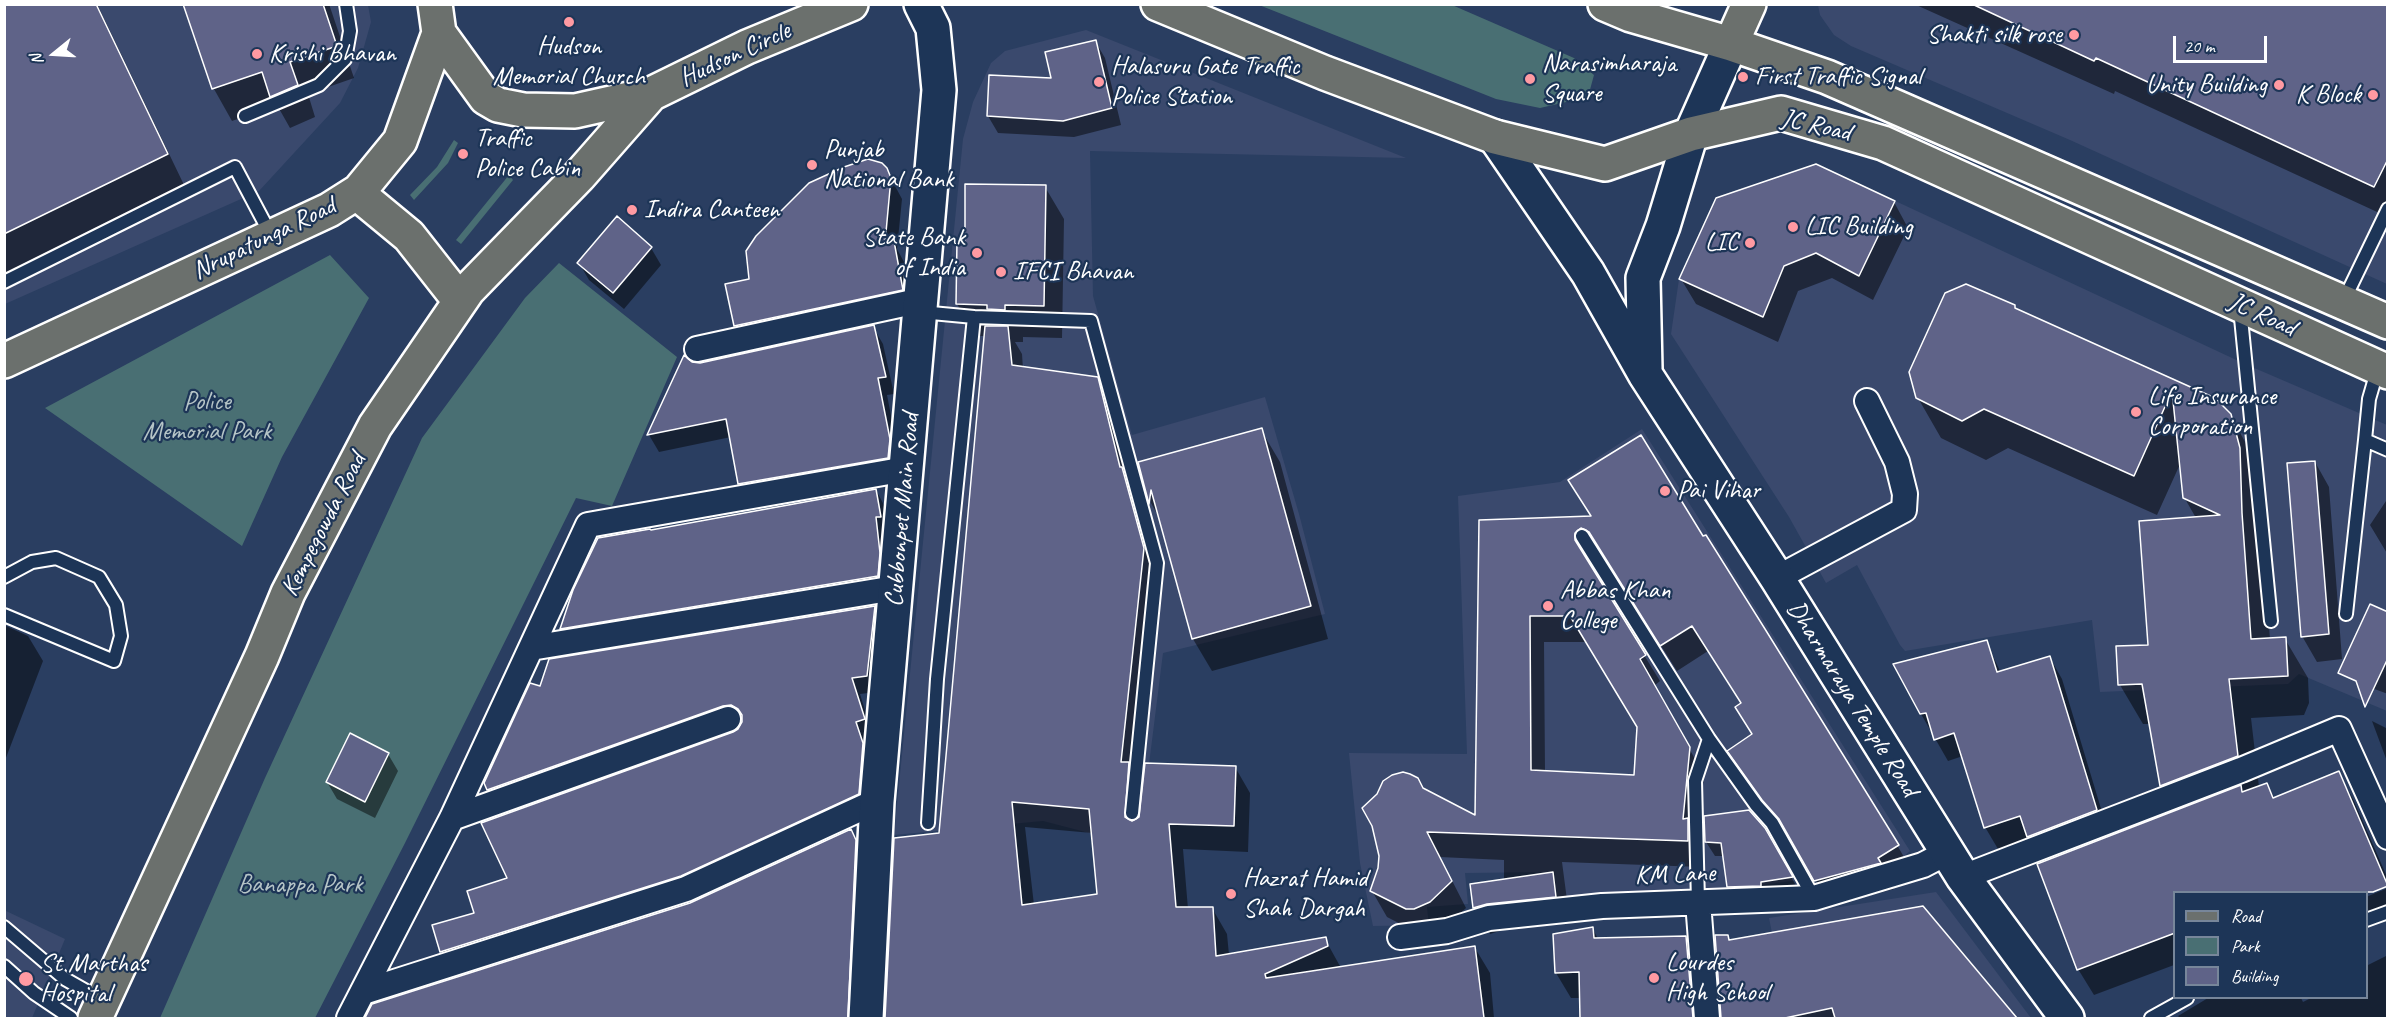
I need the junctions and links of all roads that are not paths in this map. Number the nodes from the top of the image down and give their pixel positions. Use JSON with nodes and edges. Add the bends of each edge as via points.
{"nodes":[{"id":1,"x":346,"y":4,"type":"edge"},
{"id":2,"x":850,"y":4,"type":"edge"},
{"id":3,"x":921,"y":4,"type":"edge"},
{"id":4,"x":1158,"y":4,"type":"edge"},
{"id":5,"x":1605,"y":4,"type":"edge"},
{"id":6,"x":1749,"y":4,"type":"edge"},
{"id":7,"x":437,"y":19,"type":"edge"},
{"id":8,"x":1731,"y":44,"type":"junction"},
{"id":9,"x":651,"y":94,"type":"junction"},
{"id":10,"x":245,"y":116,"type":"dead end"},
{"id":11,"x":1691,"y":134,"type":"junction"},
{"id":12,"x":1495,"y":137,"type":"junction"},
{"id":13,"x":357,"y":193,"type":"junction"},
{"id":14,"x":2388,"y":209,"type":"edge"},
{"id":15,"x":272,"y":236,"type":"junction"},
{"id":16,"x":4,"y":282,"type":"edge"},
{"id":17,"x":460,"y":301,"type":"junction"},
{"id":18,"x":2343,"y":302,"type":"junction"},
{"id":19,"x":2239,"y":304,"type":"junction"},
{"id":20,"x":922,"y":306,"type":"junction"},
{"id":21,"x":974,"y":317,"type":"junction"},
{"id":22,"x":2388,"y":321,"type":"edge"},
{"id":23,"x":697,"y":349,"type":"dead end"},
{"id":24,"x":4,"y":361,"type":"edge"},
{"id":25,"x":2383,"y":370,"type":"edge"},
{"id":26,"x":1645,"y":374,"type":"junction"},
{"id":27,"x":1867,"y":401,"type":"dead end"},
{"id":28,"x":2365,"y":440,"type":"junction"},
{"id":29,"x":2388,"y":450,"type":"edge"},
{"id":30,"x":906,"y":469,"type":"junction"},
{"id":31,"x":1582,"y":536,"type":"dead end"},
{"id":32,"x":4,"y":577,"type":"edge"},
{"id":33,"x":1777,"y":578,"type":"junction"},
{"id":34,"x":895,"y":588,"type":"junction"},
{"id":35,"x":2346,"y":614,"type":"dead end"},
{"id":36,"x":4,"y":615,"type":"edge"},
{"id":37,"x":2271,"y":621,"type":"dead end"},
{"id":38,"x":531,"y":648,"type":"junction"},
{"id":39,"x":728,"y":719,"type":"dead end"},
{"id":40,"x":1709,"y":739,"type":"junction"},
{"id":41,"x":877,"y":801,"type":"junction"},
{"id":42,"x":1132,"y":813,"type":"dead end"},
{"id":43,"x":452,"y":818,"type":"junction"},
{"id":44,"x":928,"y":822,"type":"dead end"},
{"id":45,"x":2388,"y":837,"type":"edge"},
{"id":46,"x":1955,"y":865,"type":"junction"},
{"id":47,"x":1814,"y":898,"type":"junction"},
{"id":48,"x":1698,"y":902,"type":"junction"},
{"id":49,"x":2388,"y":912,"type":"edge"},
{"id":50,"x":2368,"y":920,"type":"edge"},
{"id":51,"x":4,"y":927,"type":"edge"},
{"id":52,"x":1400,"y":937,"type":"dead end"},
{"id":53,"x":4,"y":966,"type":"edge"},
{"id":54,"x":363,"y":992,"type":"junction"},
{"id":55,"x":2185,"y":999,"type":"edge"},
{"id":56,"x":99,"y":1010,"type":"edge"},
{"id":57,"x":71,"y":1018,"type":"edge"},
{"id":58,"x":349,"y":1018,"type":"edge"},
{"id":59,"x":866,"y":1018,"type":"edge"},
{"id":60,"x":1707,"y":1018,"type":"edge"},
{"id":61,"x":2067,"y":1018,"type":"edge"},
{"id":62,"x":2151,"y":1018,"type":"edge"}],
"edges":[{"from":1,"to":10,"type":"lane","via":[[350,31],[345,59],[319,85]]},
{"from":2,"to":9,"type":"main road","name":"Hudson Circle","via":[[747,47]]},
{"from":3,"to":20,"type":"main road","name":"Cubbonpet Main Road","via":[[933,28],[939,90]]},
{"from":4,"to":12,"type":"main road","name":"JC Road"},
{"from":5,"to":8,"type":"main road","name":"JC Road"},
{"from":6,"to":8,"type":"main road"},
{"from":7,"to":9,"type":"main road","name":"Hudson Circle","via":[[486,98],[498,105],[523,110],[575,111]]},
{"from":7,"to":13,"type":"main road","name":"Nrupatunga Road","via":[[400,141]]},
{"from":8,"to":11,"type":"main road"},
{"from":8,"to":18,"type":"main road","name":"JC Road","via":[[1827,77]]},
{"from":9,"to":17,"type":"main road","name":"Kempegowda Road"},
{"from":11,"to":12,"type":"main road","name":"JC Road","via":[[1605,164]]},
{"from":11,"to":19,"type":"main road","name":"JC Road","via":[[1780,113],[1883,143]]},
{"from":11,"to":26,"type":"main road","via":[[1643,278]]},
{"from":12,"to":26,"type":"main road","name":"Dharmaraya Temple Road","via":[[1588,273]]},
{"from":13,"to":15,"type":"main road","name":"Nrupatunga Road"},
{"from":13,"to":17,"type":"main road","via":[[409,236]]},
{"from":14,"to":18,"type":"lane"},
{"from":15,"to":16,"type":"lane","via":[[235,167]]},
{"from":15,"to":24,"type":"main road","name":"Nrupatunga Road"},
{"from":17,"to":56,"type":"main road","name":"Kempegowda Road","via":[[375,426],[288,593]]},
{"from":18,"to":22,"type":"main road","name":"JC Road"},
{"from":19,"to":25,"type":"main road","name":"JC Road"},
{"from":19,"to":37,"type":"lane"},
{"from":20,"to":21,"type":"lane"},
{"from":20,"to":23,"type":"street"},
{"from":20,"to":30,"type":"main road","name":"Cubbonpet Main Road"},
{"from":21,"to":42,"type":"lane","via":[[1091,321],[1157,562]]},
{"from":21,"to":44,"type":"lane","via":[[937,680]]},
{"from":25,"to":28,"type":"lane","via":[[2369,399]]},
{"from":26,"to":33,"type":"main road","name":"Dharmaraya Temple Road"},
{"from":27,"to":33,"type":"street","via":[[1897,462],[1905,494],[1904,510]]},
{"from":28,"to":29,"type":"lane"},
{"from":28,"to":35,"type":"lane"},
{"from":30,"to":34,"type":"main road","name":"Cubbonpet Main Road"},
{"from":30,"to":38,"type":"street","via":[[588,525]]},
{"from":31,"to":40,"type":"lane"},
{"from":32,"to":36,"type":"lane","via":[[32,562],[56,558],[99,577],[116,605],[121,636],[114,660]]},
{"from":33,"to":46,"type":"main road","name":"Dharmaraya Temple Road"},
{"from":34,"to":38,"type":"street"},
{"from":34,"to":41,"type":"main road","name":"Cubbonpet Main Road"},
{"from":38,"to":43,"type":"street"},
{"from":39,"to":43,"type":"street"},
{"from":40,"to":47,"type":"lane","via":[[1772,823]]},
{"from":40,"to":48,"type":"lane","via":[[1695,781]]},
{"from":41,"to":54,"type":"street","via":[[686,889]]},
{"from":41,"to":59,"type":"main road","name":"Cubbonpet Main Road"},
{"from":43,"to":54,"type":"street"},
{"from":45,"to":46,"type":"street","name":"KM Lane","via":[[2339,729],[2241,770]]},
{"from":46,"to":47,"type":"street","name":"KM Lane","via":[[1923,865]]},
{"from":46,"to":61,"type":"main road","name":"Dharmaraya Temple Road"},
{"from":47,"to":48,"type":"street","name":"KM Lane"},
{"from":48,"to":52,"type":"street","name":"KM Lane","via":[[1602,906],[1489,918],[1447,931]]},
{"from":48,"to":60,"type":"street"},
{"from":49,"to":50,"type":"lane"},
{"from":51,"to":56,"type":"lane"},
{"from":53,"to":57,"type":"lane"},
{"from":54,"to":58,"type":"street"},
{"from":55,"to":62,"type":"lane"}]}
